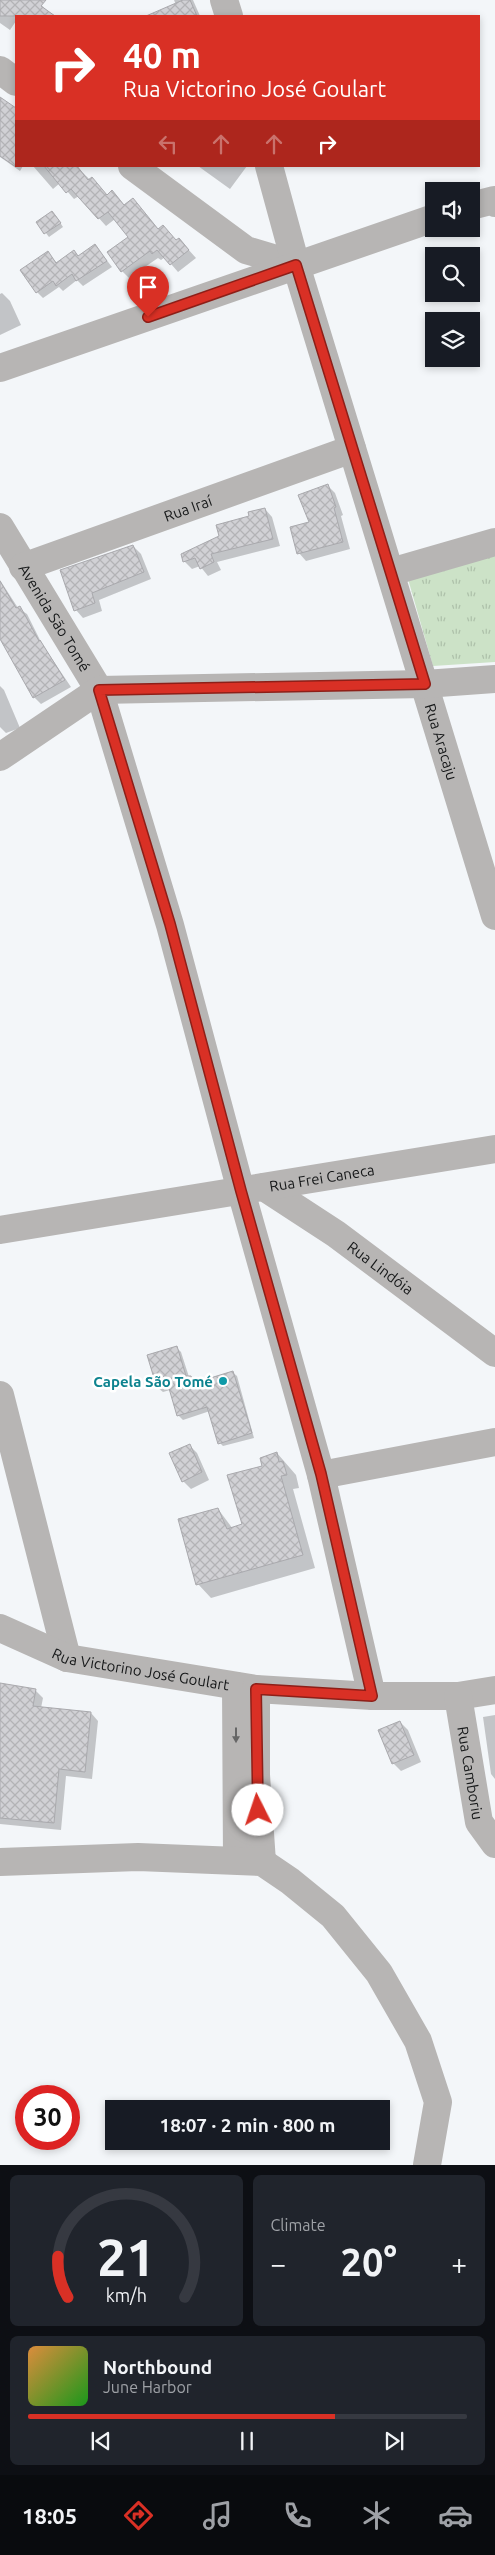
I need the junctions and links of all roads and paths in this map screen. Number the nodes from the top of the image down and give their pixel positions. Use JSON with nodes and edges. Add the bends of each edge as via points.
{"nodes":[{"id":1,"x":224,"y":0,"type":"edge"},
{"id":2,"x":229,"y":15,"type":"edge"},
{"id":3,"x":0,"y":70,"type":"edge"},
{"id":4,"x":15,"y":81,"type":"edge"},
{"id":5,"x":133,"y":167,"type":"edge"},
{"id":6,"x":269,"y":167,"type":"edge"},
{"id":7,"x":425,"y":221,"type":"edge"},
{"id":8,"x":296,"y":265,"type":"junction"},
{"id":9,"x":0,"y":368,"type":"edge"},
{"id":10,"x":352,"y":449,"type":"junction"},
{"id":11,"x":0,"y":527,"type":"edge"},
{"id":12,"x":495,"y":542,"type":"edge"},
{"id":13,"x":23,"y":567,"type":"junction"},
{"id":14,"x":391,"y":572,"type":"junction"},
{"id":15,"x":495,"y":679,"type":"edge"},
{"id":16,"x":425,"y":684,"type":"junction"},
{"id":17,"x":99,"y":690,"type":"junction"},
{"id":18,"x":0,"y":757,"type":"edge"},
{"id":19,"x":495,"y":916,"type":"edge"},
{"id":20,"x":495,"y":1149,"type":"edge"},
{"id":21,"x":252,"y":1189,"type":"junction"},
{"id":22,"x":0,"y":1230,"type":"edge"},
{"id":23,"x":495,"y":1353,"type":"edge"},
{"id":24,"x":0,"y":1395,"type":"edge"},
{"id":25,"x":495,"y":1442,"type":"edge"},
{"id":26,"x":321,"y":1474,"type":"junction"},
{"id":27,"x":0,"y":1628,"type":"edge"},
{"id":28,"x":67,"y":1658,"type":"junction"},
{"id":29,"x":246,"y":1688,"type":"junction"},
{"id":30,"x":495,"y":1690,"type":"edge"},
{"id":31,"x":372,"y":1696,"type":"junction"},
{"id":32,"x":458,"y":1696,"type":"junction"},
{"id":33,"x":495,"y":1844,"type":"edge"},
{"id":34,"x":249,"y":1861,"type":"junction"},
{"id":35,"x":0,"y":1862,"type":"edge"},
{"id":36,"x":427,"y":2165,"type":"edge"}],
"edges":[{"from":1,"to":2,"type":"street"},
{"from":3,"to":4,"type":"street"},
{"from":5,"to":8,"type":"street","via":[[246,250]]},
{"from":6,"to":8,"type":"street","name":"Rua Aracaju"},
{"from":7,"to":8,"type":"street"},
{"from":8,"to":9,"type":"street"},
{"from":8,"to":10,"type":"street","name":"Rua Aracaju"},
{"from":10,"to":13,"type":"street","name":"Rua Iraí"},
{"from":10,"to":14,"type":"street","name":"Rua Aracaju"},
{"from":11,"to":13,"type":"street","name":"Avenida São Tomé"},
{"from":12,"to":14,"type":"street"},
{"from":13,"to":17,"type":"street","name":"Avenida São Tomé"},
{"from":14,"to":16,"type":"street","name":"Rua Aracaju"},
{"from":15,"to":16,"type":"street"},
{"from":16,"to":17,"type":"street"},
{"from":16,"to":19,"type":"street","name":"Rua Aracaju"},
{"from":17,"to":18,"type":"street"},
{"from":17,"to":21,"type":"street","name":"Avenida São Tomé"},
{"from":20,"to":21,"type":"street","name":"Rua Frei Caneca"},
{"from":21,"to":22,"type":"street","name":"Rua Frei Caneca"},
{"from":21,"to":23,"type":"street","name":"Rua Lindóia","via":[[336,1234]]},
{"from":21,"to":26,"type":"street","name":"Avenida São Tomé"},
{"from":24,"to":28,"type":"street"},
{"from":25,"to":26,"type":"street"},
{"from":26,"to":31,"type":"street","name":"Avenida São Tomé"},
{"from":27,"to":28,"type":"street","name":"Rua Victorino José Goulart"},
{"from":28,"to":29,"type":"street","name":"Rua Victorino José Goulart"},
{"from":29,"to":31,"type":"street","name":"Rua Victorino José Goulart"},
{"from":29,"to":34,"type":"street","via":[[256,1775]]},
{"from":30,"to":32,"type":"street","name":"Rua Victorino José Goulart"},
{"from":31,"to":32,"type":"street","name":"Rua Victorino José Goulart"},
{"from":32,"to":33,"type":"street","name":"Rua Camboriu","via":[[479,1822]]},
{"from":34,"to":35,"type":"street","via":[[138,1857]]},
{"from":34,"to":36,"type":"street","via":[[290,1881],[333,1916],[379,1973],[418,2041],[438,2102]]}]}
